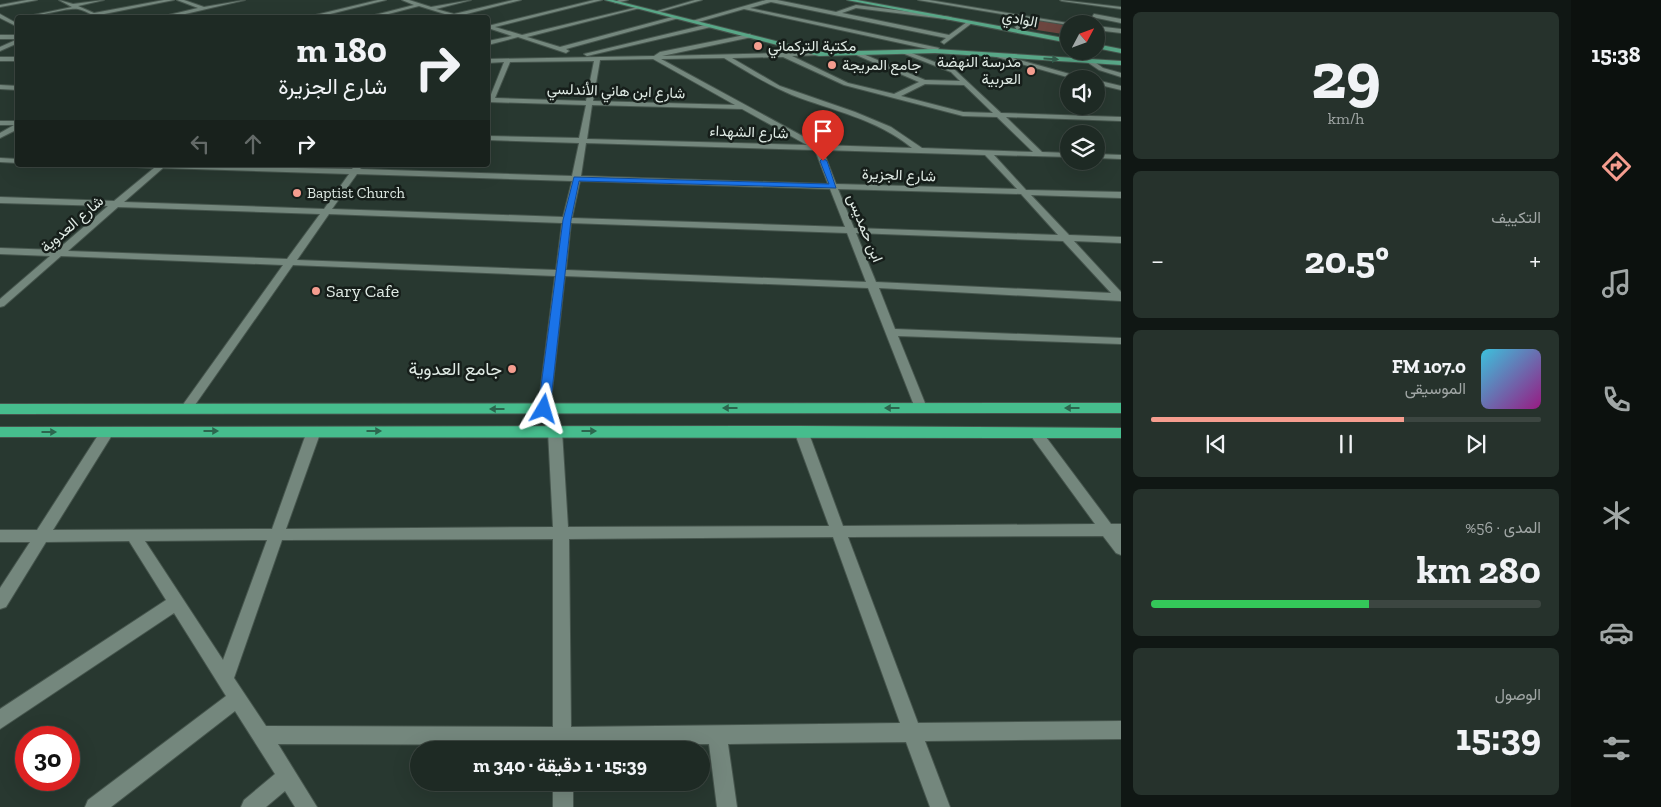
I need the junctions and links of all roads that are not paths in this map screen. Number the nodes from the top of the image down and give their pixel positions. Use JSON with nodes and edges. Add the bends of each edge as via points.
{"nodes":[{"id":1,"x":35,"y":0,"type":"edge"},
{"id":2,"x":61,"y":0,"type":"edge"},
{"id":3,"x":102,"y":0,"type":"edge"},
{"id":4,"x":172,"y":0,"type":"edge"},
{"id":5,"x":179,"y":0,"type":"edge"},
{"id":6,"x":243,"y":0,"type":"edge"},
{"id":7,"x":384,"y":0,"type":"edge"},
{"id":8,"x":407,"y":0,"type":"edge"},
{"id":9,"x":469,"y":0,"type":"edge"},
{"id":10,"x":520,"y":0,"type":"edge"},
{"id":11,"x":600,"y":0,"type":"edge"},
{"id":12,"x":607,"y":0,"type":"edge"},
{"id":13,"x":626,"y":0,"type":"edge"},
{"id":14,"x":700,"y":0,"type":"edge"},
{"id":15,"x":771,"y":0,"type":"edge"},
{"id":16,"x":849,"y":0,"type":"edge"},
{"id":17,"x":862,"y":0,"type":"edge"},
{"id":18,"x":920,"y":0,"type":"edge"},
{"id":19,"x":1062,"y":0,"type":"edge"},
{"id":20,"x":616,"y":2,"type":"junction"},
{"id":21,"x":418,"y":5,"type":"junction"},
{"id":22,"x":0,"y":6,"type":"edge"},
{"id":23,"x":76,"y":6,"type":"junction"},
{"id":24,"x":1121,"y":7,"type":"edge"},
{"id":25,"x":202,"y":8,"type":"junction"},
{"id":26,"x":638,"y":8,"type":"junction"},
{"id":27,"x":744,"y":8,"type":"junction"},
{"id":28,"x":431,"y":9,"type":"junction"},
{"id":29,"x":656,"y":12,"type":"junction"},
{"id":30,"x":95,"y":14,"type":"joint"},
{"id":31,"x":835,"y":14,"type":"junction"},
{"id":32,"x":33,"y":15,"type":"edge"},
{"id":33,"x":171,"y":15,"type":"edge"},
{"id":34,"x":319,"y":15,"type":"edge"},
{"id":35,"x":377,"y":15,"type":"edge"},
{"id":36,"x":452,"y":15,"type":"joint"},
{"id":37,"x":0,"y":16,"type":"edge"},
{"id":38,"x":1030,"y":17,"type":"junction"},
{"id":39,"x":676,"y":18,"type":"junction"},
{"id":40,"x":1105,"y":18,"type":"edge"},
{"id":41,"x":15,"y":19,"type":"edge"},
{"id":42,"x":951,"y":19,"type":"junction"},
{"id":43,"x":7,"y":20,"type":"junction"},
{"id":44,"x":1121,"y":21,"type":"edge"},
{"id":45,"x":693,"y":22,"type":"junction"},
{"id":46,"x":969,"y":22,"type":"junction"},
{"id":47,"x":1060,"y":22,"type":"edge"},
{"id":48,"x":15,"y":24,"type":"edge"},
{"id":49,"x":709,"y":26,"type":"junction"},
{"id":50,"x":490,"y":27,"type":"edge"},
{"id":51,"x":490,"y":28,"type":"edge"},
{"id":52,"x":1017,"y":28,"type":"junction"},
{"id":53,"x":1105,"y":30,"type":"edge"},
{"id":54,"x":1121,"y":31,"type":"edge"},
{"id":55,"x":519,"y":36,"type":"junction"},
{"id":56,"x":750,"y":36,"type":"junction"},
{"id":57,"x":0,"y":37,"type":"edge"},
{"id":58,"x":15,"y":37,"type":"edge"},
{"id":59,"x":950,"y":37,"type":"junction"},
{"id":60,"x":1060,"y":37,"type":"edge"},
{"id":61,"x":1060,"y":37,"type":"edge"},
{"id":62,"x":15,"y":42,"type":"edge"},
{"id":63,"x":490,"y":43,"type":"edge"},
{"id":64,"x":1105,"y":44,"type":"edge"},
{"id":65,"x":1121,"y":47,"type":"edge"},
{"id":66,"x":1105,"y":48,"type":"edge"},
{"id":67,"x":0,"y":49,"type":"edge"},
{"id":68,"x":559,"y":49,"type":"junction"},
{"id":69,"x":936,"y":50,"type":"junction"},
{"id":70,"x":1121,"y":51,"type":"edge"},
{"id":71,"x":904,"y":52,"type":"junction"},
{"id":72,"x":856,"y":53,"type":"junction"},
{"id":73,"x":784,"y":54,"type":"junction"},
{"id":74,"x":819,"y":54,"type":"junction"},
{"id":75,"x":995,"y":55,"type":"junction"},
{"id":76,"x":580,"y":56,"type":"junction"},
{"id":77,"x":725,"y":56,"type":"junction"},
{"id":78,"x":655,"y":58,"type":"junction"},
{"id":79,"x":0,"y":59,"type":"edge"},
{"id":80,"x":15,"y":59,"type":"edge"},
{"id":81,"x":594,"y":59,"type":"junction"},
{"id":82,"x":508,"y":61,"type":"junction"},
{"id":83,"x":1089,"y":61,"type":"junction"},
{"id":84,"x":490,"y":62,"type":"edge"},
{"id":85,"x":1121,"y":63,"type":"edge"},
{"id":86,"x":1060,"y":73,"type":"edge"},
{"id":87,"x":1121,"y":75,"type":"edge"},
{"id":88,"x":924,"y":82,"type":"junction"},
{"id":89,"x":966,"y":83,"type":"junction"},
{"id":90,"x":1105,"y":84,"type":"edge"},
{"id":91,"x":0,"y":87,"type":"edge"},
{"id":92,"x":15,"y":88,"type":"edge"},
{"id":93,"x":1121,"y":88,"type":"edge"},
{"id":94,"x":896,"y":96,"type":"junction"},
{"id":95,"x":490,"y":98,"type":"edge"},
{"id":96,"x":490,"y":100,"type":"edge"},
{"id":97,"x":588,"y":102,"type":"junction"},
{"id":98,"x":744,"y":107,"type":"junction"},
{"id":99,"x":1000,"y":116,"type":"junction"},
{"id":100,"x":1121,"y":119,"type":"edge"},
{"id":101,"x":0,"y":123,"type":"edge"},
{"id":102,"x":15,"y":124,"type":"edge"},
{"id":103,"x":15,"y":126,"type":"edge"},
{"id":104,"x":0,"y":136,"type":"edge"},
{"id":105,"x":490,"y":138,"type":"edge"},
{"id":106,"x":583,"y":140,"type":"junction"},
{"id":107,"x":818,"y":148,"type":"junction"},
{"id":108,"x":920,"y":151,"type":"junction"},
{"id":109,"x":988,"y":153,"type":"junction"},
{"id":110,"x":1040,"y":154,"type":"junction"},
{"id":111,"x":1060,"y":155,"type":"edge"},
{"id":112,"x":1105,"y":156,"type":"edge"},
{"id":113,"x":1121,"y":157,"type":"edge"},
{"id":114,"x":0,"y":160,"type":"edge"},
{"id":115,"x":15,"y":161,"type":"edge"},
{"id":116,"x":159,"y":167,"type":"edge"},
{"id":117,"x":292,"y":167,"type":"edge"},
{"id":118,"x":357,"y":168,"type":"edge"},
{"id":119,"x":576,"y":179,"type":"junction"},
{"id":120,"x":833,"y":187,"type":"junction"},
{"id":121,"x":1025,"y":193,"type":"junction"},
{"id":122,"x":1121,"y":195,"type":"edge"},
{"id":123,"x":0,"y":200,"type":"edge"},
{"id":124,"x":117,"y":204,"type":"junction"},
{"id":125,"x":328,"y":210,"type":"junction"},
{"id":126,"x":567,"y":220,"type":"junction"},
{"id":127,"x":851,"y":230,"type":"junction"},
{"id":128,"x":1066,"y":238,"type":"junction"},
{"id":129,"x":1121,"y":240,"type":"edge"},
{"id":130,"x":0,"y":251,"type":"edge"},
{"id":131,"x":59,"y":254,"type":"junction"},
{"id":132,"x":290,"y":264,"type":"junction"},
{"id":133,"x":562,"y":274,"type":"junction"},
{"id":134,"x":872,"y":285,"type":"junction"},
{"id":135,"x":1121,"y":297,"type":"edge"},
{"id":136,"x":0,"y":304,"type":"edge"},
{"id":137,"x":891,"y":332,"type":"junction"},
{"id":138,"x":1121,"y":341,"type":"edge"},
{"id":139,"x":921,"y":408,"type":"junction"},
{"id":140,"x":1121,"y":408,"type":"edge"},
{"id":141,"x":0,"y":409,"type":"edge"},
{"id":142,"x":186,"y":409,"type":"junction"},
{"id":143,"x":544,"y":409,"type":"junction"},
{"id":144,"x":314,"y":431,"type":"junction"},
{"id":145,"x":555,"y":431,"type":"junction"},
{"id":146,"x":801,"y":431,"type":"junction"},
{"id":147,"x":0,"y":432,"type":"edge"},
{"id":148,"x":107,"y":432,"type":"junction"},
{"id":149,"x":1035,"y":432,"type":"junction"},
{"id":150,"x":1121,"y":433,"type":"edge"},
{"id":151,"x":838,"y":530,"type":"junction"},
{"id":152,"x":1114,"y":530,"type":"edge"},
{"id":153,"x":561,"y":532,"type":"junction"},
{"id":154,"x":279,"y":534,"type":"junction"},
{"id":155,"x":133,"y":535,"type":"junction"},
{"id":156,"x":0,"y":536,"type":"edge"},
{"id":157,"x":42,"y":536,"type":"junction"},
{"id":158,"x":1121,"y":549,"type":"edge"},
{"id":159,"x":0,"y":602,"type":"edge"},
{"id":160,"x":176,"y":602,"type":"junction"},
{"id":161,"x":225,"y":679,"type":"junction"},
{"id":162,"x":237,"y":698,"type":"junction"},
{"id":163,"x":0,"y":720,"type":"edge"},
{"id":164,"x":1121,"y":730,"type":"edge"},
{"id":165,"x":912,"y":732,"type":"junction"},
{"id":166,"x":717,"y":734,"type":"junction"},
{"id":167,"x":261,"y":735,"type":"junction"},
{"id":168,"x":487,"y":741,"type":"edge"},
{"id":169,"x":562,"y":741,"type":"edge"},
{"id":170,"x":596,"y":741,"type":"edge"},
{"id":171,"x":288,"y":776,"type":"junction"},
{"id":172,"x":563,"y":791,"type":"edge"},
{"id":173,"x":95,"y":807,"type":"edge"},
{"id":174,"x":252,"y":807,"type":"edge"},
{"id":175,"x":308,"y":807,"type":"edge"},
{"id":176,"x":563,"y":807,"type":"edge"},
{"id":177,"x":728,"y":807,"type":"edge"},
{"id":178,"x":940,"y":807,"type":"edge"}],
"edges":[{"from":1,"to":22,"type":"street"},
{"from":2,"to":23,"type":"street"},
{"from":3,"to":23,"type":"street"},
{"from":4,"to":30,"type":"street"},
{"from":5,"to":25,"type":"street"},
{"from":6,"to":25,"type":"street"},
{"from":7,"to":34,"type":"street"},
{"from":8,"to":21,"type":"street"},
{"from":9,"to":28,"type":"street"},
{"from":10,"to":36,"type":"street"},
{"from":11,"to":50,"type":"street"},
{"from":12,"to":20,"type":"main road"},
{"from":13,"to":20,"type":"street"},
{"from":14,"to":29,"type":"street"},
{"from":15,"to":27,"type":"street"},
{"from":15,"to":31,"type":"street"},
{"from":16,"to":42,"type":"main road","name":"الوادي"},
{"from":17,"to":52,"type":"main road","name":"الوادي"},
{"from":18,"to":38,"type":"street"},
{"from":19,"to":24,"type":"street"},
{"from":20,"to":26,"type":"main road"},
{"from":21,"to":28,"type":"street"},
{"from":21,"to":35,"type":"street"},
{"from":23,"to":30,"type":"street"},
{"from":23,"to":32,"type":"street"},
{"from":25,"to":33,"type":"street"},
{"from":26,"to":29,"type":"main road"},
{"from":26,"to":55,"type":"street"},
{"from":27,"to":45,"type":"street"},
{"from":27,"to":69,"type":"street"},
{"from":28,"to":36,"type":"street"},
{"from":29,"to":39,"type":"main road"},
{"from":31,"to":42,"type":"street","via":[[856,6]]},
{"from":31,"to":59,"type":"street"},
{"from":37,"to":43,"type":"street"},
{"from":38,"to":47,"type":"street"},
{"from":38,"to":52,"type":"street"},
{"from":39,"to":45,"type":"main road"},
{"from":39,"to":68,"type":"street"},
{"from":40,"to":44,"type":"street"},
{"from":41,"to":43,"type":"street"},
{"from":42,"to":46,"type":"main road","name":"الوادي"},
{"from":43,"to":48,"type":"street"},
{"from":45,"to":49,"type":"main road"},
{"from":46,"to":59,"type":"street"},
{"from":46,"to":61,"type":"main road","name":"الوادي"},
{"from":49,"to":56,"type":"main road"},
{"from":49,"to":76,"type":"street"},
{"from":51,"to":55,"type":"street"},
{"from":52,"to":60,"type":"main road","name":"الوادي"},
{"from":53,"to":54,"type":"street"},
{"from":55,"to":63,"type":"street"},
{"from":55,"to":68,"type":"street"},
{"from":56,"to":74,"type":"main road"},
{"from":56,"to":78,"type":"street","via":[[660,54]]},
{"from":57,"to":58,"type":"street"},
{"from":59,"to":69,"type":"street"},
{"from":62,"to":67,"type":"street"},
{"from":64,"to":65,"type":"main road"},
{"from":66,"to":70,"type":"main road"},
{"from":68,"to":76,"type":"street"},
{"from":69,"to":71,"type":"main road"},
{"from":69,"to":75,"type":"main road"},
{"from":71,"to":72,"type":"main road"},
{"from":71,"to":89,"type":"street","via":[[953,71]]},
{"from":72,"to":74,"type":"main road"},
{"from":72,"to":88,"type":"street"},
{"from":73,"to":74,"type":"street"},
{"from":73,"to":77,"type":"street"},
{"from":73,"to":94,"type":"street","via":[[840,82]]},
{"from":75,"to":83,"type":"main road","one_way":true},
{"from":75,"to":86,"type":"street"},
{"from":76,"to":81,"type":"street"},
{"from":77,"to":78,"type":"street"},
{"from":77,"to":108,"type":"street","via":[[778,87],[888,128],[906,137]]},
{"from":78,"to":81,"type":"street"},
{"from":78,"to":98,"type":"street"},
{"from":79,"to":80,"type":"street"},
{"from":81,"to":82,"type":"street"},
{"from":81,"to":97,"type":"street"},
{"from":82,"to":84,"type":"street"},
{"from":82,"to":95,"type":"street"},
{"from":83,"to":85,"type":"main road"},
{"from":83,"to":87,"type":"street","via":[[1100,69]]},
{"from":88,"to":89,"type":"street"},
{"from":88,"to":94,"type":"street"},
{"from":89,"to":99,"type":"street"},
{"from":90,"to":93,"type":"street"},
{"from":91,"to":92,"type":"street"},
{"from":94,"to":99,"type":"street","via":[[963,114]]},
{"from":96,"to":97,"type":"street","name":"شارع ابن هاني الأندلسي"},
{"from":97,"to":98,"type":"street","name":"شارع ابن هاني الأندلسي"},
{"from":97,"to":106,"type":"street"},
{"from":98,"to":107,"type":"street"},
{"from":99,"to":100,"type":"street"},
{"from":99,"to":110,"type":"street"},
{"from":101,"to":102,"type":"street"},
{"from":103,"to":104,"type":"street"},
{"from":105,"to":106,"type":"street","name":"شارع الشهداء"},
{"from":106,"to":107,"type":"street","name":"شارع الشهداء"},
{"from":106,"to":119,"type":"street"},
{"from":107,"to":108,"type":"street","name":"شارع الشهداء"},
{"from":107,"to":120,"type":"street","name":"ابن حمديس"},
{"from":108,"to":109,"type":"street","name":"شارع الشهداء"},
{"from":109,"to":110,"type":"street","name":"شارع الشهداء"},
{"from":109,"to":121,"type":"street"},
{"from":110,"to":111,"type":"street","name":"شارع الشهداء"},
{"from":112,"to":113,"type":"street"},
{"from":114,"to":115,"type":"street"},
{"from":116,"to":124,"type":"street","name":"شارع العدوية"},
{"from":117,"to":118,"type":"street","name":"شارع الجزيرة"},
{"from":118,"to":119,"type":"street","name":"شارع الجزيرة"},
{"from":118,"to":125,"type":"street"},
{"from":119,"to":120,"type":"street","name":"شارع الجزيرة"},
{"from":119,"to":126,"type":"street"},
{"from":120,"to":121,"type":"street","name":"شارع الجزيرة"},
{"from":120,"to":127,"type":"street","name":"ابن حمديس"},
{"from":121,"to":122,"type":"street","name":"شارع الجزيرة"},
{"from":121,"to":128,"type":"street"},
{"from":123,"to":124,"type":"street"},
{"from":124,"to":125,"type":"street"},
{"from":124,"to":131,"type":"street","name":"شارع العدوية"},
{"from":125,"to":126,"type":"street"},
{"from":125,"to":132,"type":"street"},
{"from":126,"to":127,"type":"street"},
{"from":126,"to":133,"type":"street"},
{"from":127,"to":128,"type":"street"},
{"from":127,"to":134,"type":"street","name":"ابن حمديس"},
{"from":128,"to":129,"type":"street"},
{"from":128,"to":135,"type":"street"},
{"from":130,"to":131,"type":"street"},
{"from":131,"to":132,"type":"street"},
{"from":131,"to":136,"type":"street","name":"شارع العدوية"},
{"from":132,"to":133,"type":"street"},
{"from":132,"to":142,"type":"street"},
{"from":133,"to":134,"type":"street"},
{"from":133,"to":143,"type":"street"},
{"from":134,"to":135,"type":"street"},
{"from":134,"to":137,"type":"street","name":"ابن حمديس"},
{"from":137,"to":138,"type":"street"},
{"from":137,"to":139,"type":"street","name":"ابن حمديس"},
{"from":140,"to":139,"type":"highway","one_way":true},
{"from":139,"to":143,"type":"highway","one_way":true},
{"from":141,"to":142,"type":"highway"},
{"from":143,"to":142,"type":"highway","one_way":true},
{"from":144,"to":145,"type":"highway","one_way":true},
{"from":148,"to":144,"type":"highway","one_way":true},
{"from":144,"to":154,"type":"street"},
{"from":145,"to":146,"type":"highway","one_way":true},
{"from":145,"to":153,"type":"street"},
{"from":146,"to":149,"type":"highway"},
{"from":146,"to":151,"type":"street"},
{"from":147,"to":148,"type":"highway","one_way":true},
{"from":148,"to":157,"type":"street"},
{"from":149,"to":150,"type":"highway"},
{"from":149,"to":152,"type":"street"},
{"from":151,"to":152,"type":"street"},
{"from":151,"to":153,"type":"street"},
{"from":151,"to":165,"type":"street"},
{"from":152,"to":158,"type":"street"},
{"from":153,"to":154,"type":"street"},
{"from":153,"to":169,"type":"street"},
{"from":154,"to":155,"type":"street"},
{"from":154,"to":161,"type":"street"},
{"from":155,"to":157,"type":"street"},
{"from":155,"to":160,"type":"street"},
{"from":156,"to":157,"type":"street"},
{"from":157,"to":159,"type":"street"},
{"from":160,"to":161,"type":"street"},
{"from":160,"to":163,"type":"street"},
{"from":161,"to":162,"type":"street"},
{"from":162,"to":167,"type":"street"},
{"from":162,"to":173,"type":"street"},
{"from":164,"to":165,"type":"street"},
{"from":165,"to":166,"type":"street"},
{"from":165,"to":178,"type":"street"},
{"from":166,"to":170,"type":"street"},
{"from":166,"to":177,"type":"street"},
{"from":167,"to":168,"type":"street"},
{"from":167,"to":171,"type":"street"},
{"from":171,"to":174,"type":"street"},
{"from":171,"to":175,"type":"street"},
{"from":172,"to":176,"type":"street"}]}
